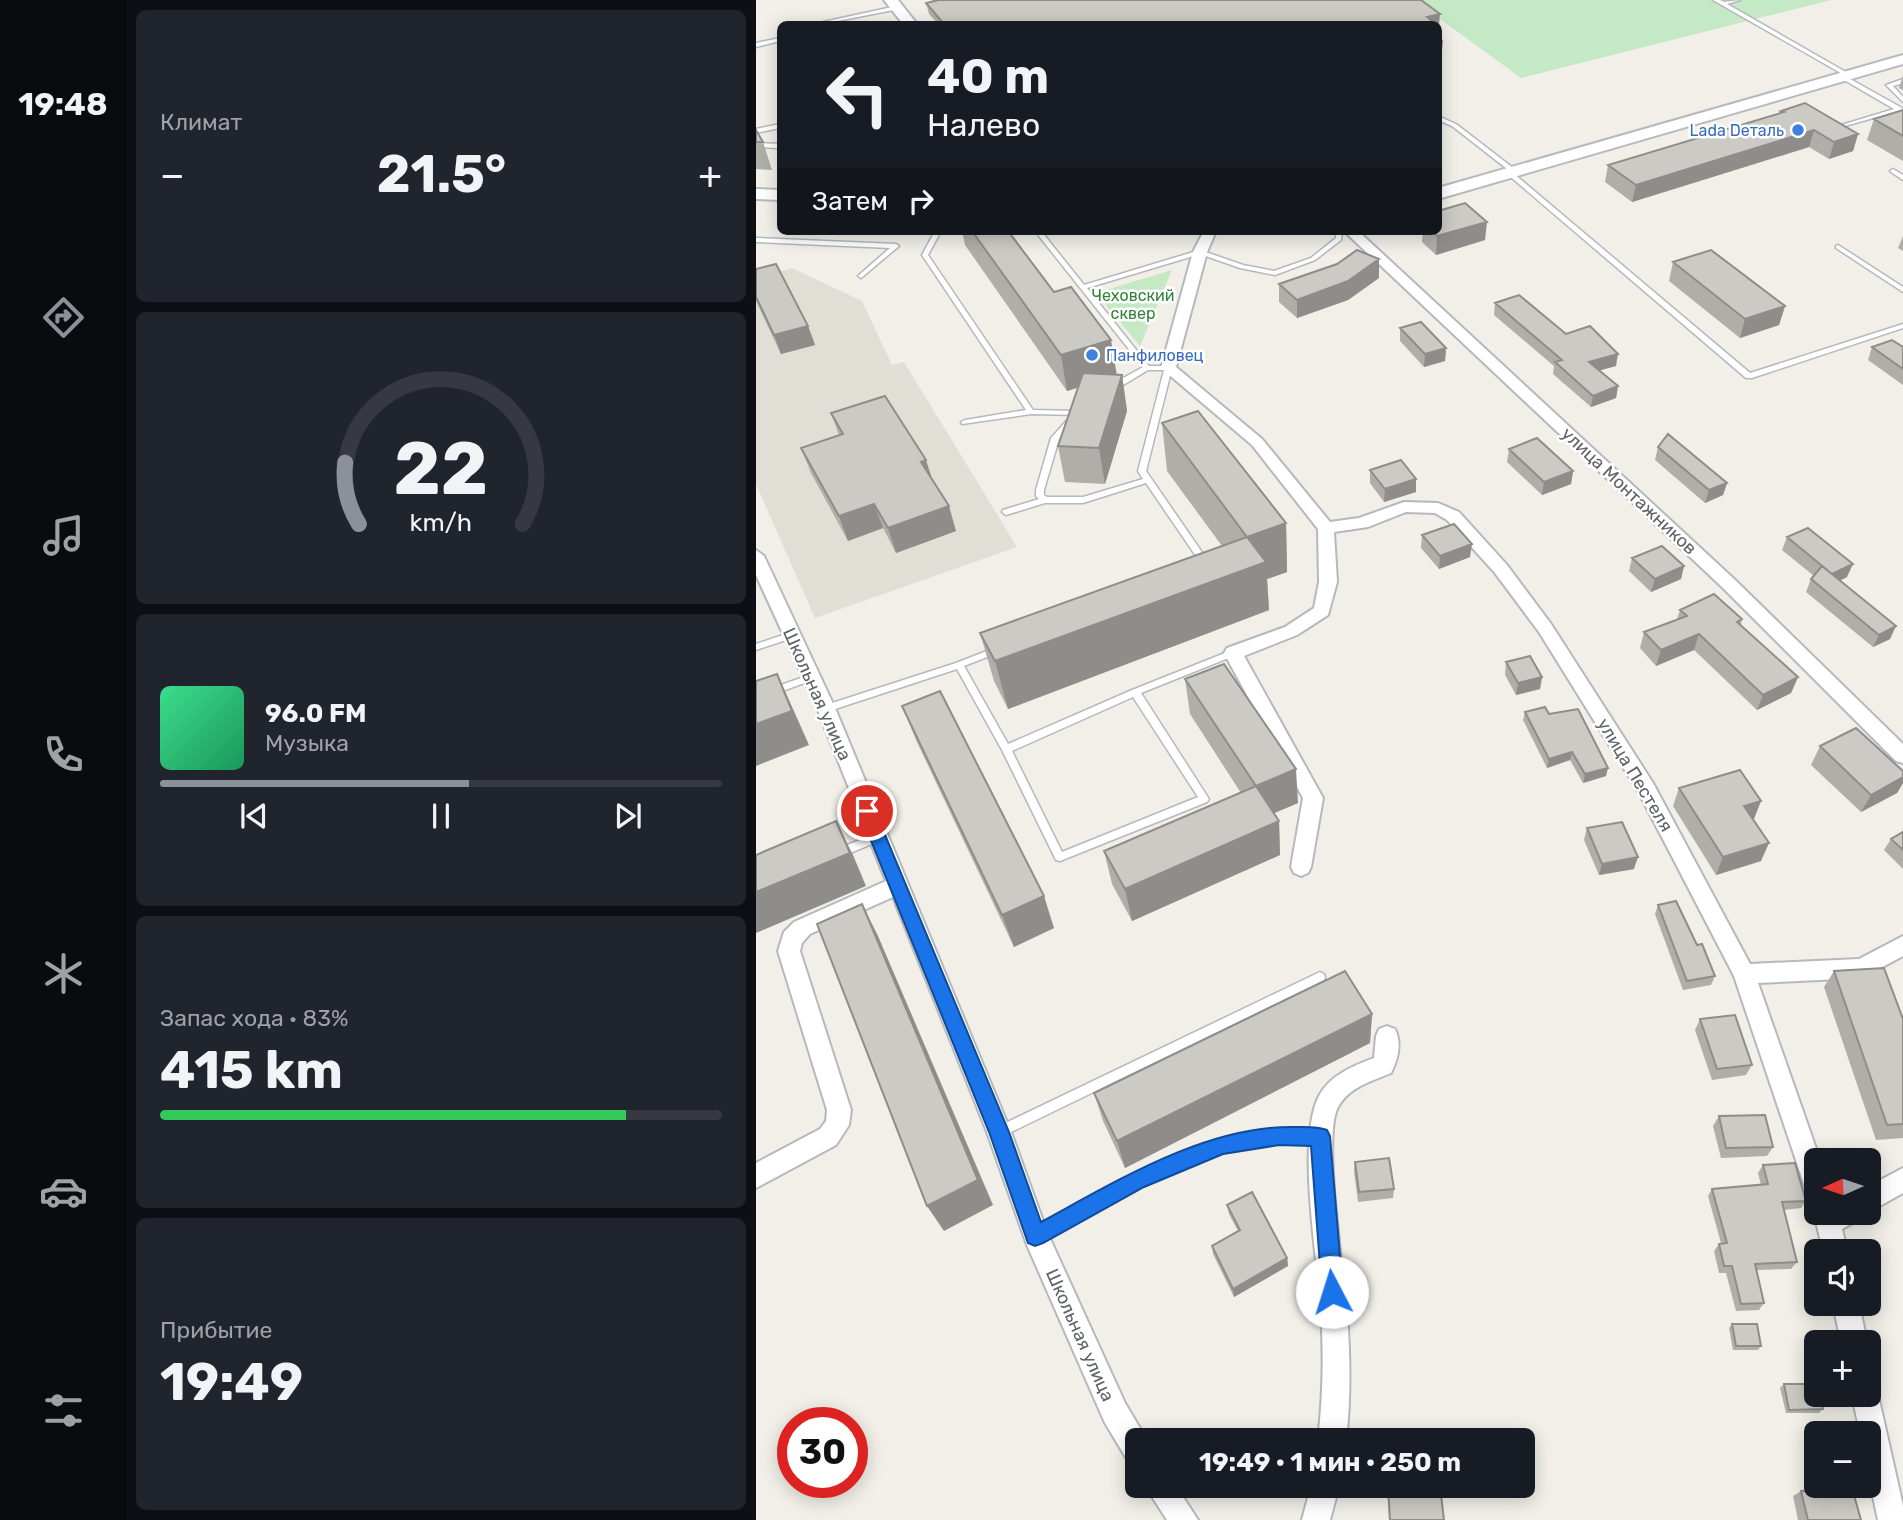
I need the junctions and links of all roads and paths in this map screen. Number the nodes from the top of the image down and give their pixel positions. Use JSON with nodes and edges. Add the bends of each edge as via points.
{"nodes":[{"id":1,"x":1737,"y":0,"type":"edge"},
{"id":2,"x":1719,"y":2,"type":"edge"},
{"id":3,"x":894,"y":4,"type":"edge"},
{"id":4,"x":829,"y":21,"type":"edge"},
{"id":5,"x":908,"y":21,"type":"edge"},
{"id":6,"x":777,"y":41,"type":"edge"},
{"id":7,"x":756,"y":45,"type":"edge"},
{"id":8,"x":1903,"y":58,"type":"edge"},
{"id":9,"x":1845,"y":76,"type":"junction"},
{"id":10,"x":1903,"y":81,"type":"edge"},
{"id":11,"x":1903,"y":100,"type":"edge"},
{"id":12,"x":1901,"y":110,"type":"edge"},
{"id":13,"x":1442,"y":120,"type":"edge"},
{"id":14,"x":777,"y":127,"type":"edge"},
{"id":15,"x":1840,"y":127,"type":"edge"},
{"id":16,"x":756,"y":131,"type":"edge"},
{"id":17,"x":756,"y":145,"type":"edge"},
{"id":18,"x":777,"y":146,"type":"edge"},
{"id":19,"x":1892,"y":171,"type":"dead end"},
{"id":20,"x":1512,"y":173,"type":"junction"},
{"id":21,"x":1903,"y":178,"type":"edge"},
{"id":22,"x":1442,"y":193,"type":"edge"},
{"id":23,"x":777,"y":195,"type":"edge"},
{"id":24,"x":757,"y":196,"type":"edge"},
{"id":25,"x":936,"y":235,"type":"edge"},
{"id":26,"x":1041,"y":235,"type":"edge"},
{"id":27,"x":1208,"y":235,"type":"edge"},
{"id":28,"x":1339,"y":235,"type":"edge"},
{"id":29,"x":1354,"y":235,"type":"edge"},
{"id":30,"x":756,"y":240,"type":"edge"},
{"id":31,"x":1838,"y":247,"type":"dead end"},
{"id":32,"x":1200,"y":252,"type":"junction"},
{"id":33,"x":861,"y":276,"type":"dead end"},
{"id":34,"x":1083,"y":287,"type":"junction"},
{"id":35,"x":1903,"y":290,"type":"edge"},
{"id":36,"x":1903,"y":326,"type":"edge"},
{"id":37,"x":1147,"y":368,"type":"junction"},
{"id":38,"x":1168,"y":368,"type":"junction"},
{"id":39,"x":1108,"y":391,"type":"edge"},
{"id":40,"x":1084,"y":405,"type":"edge"},
{"id":41,"x":1031,"y":412,"type":"junction"},
{"id":42,"x":1077,"y":413,"type":"junction"},
{"id":43,"x":965,"y":422,"type":"dead end"},
{"id":44,"x":1148,"y":480,"type":"junction"},
{"id":45,"x":1045,"y":500,"type":"junction"},
{"id":46,"x":1006,"y":512,"type":"dead end"},
{"id":47,"x":1326,"y":528,"type":"junction"},
{"id":48,"x":756,"y":556,"type":"edge"},
{"id":49,"x":1198,"y":574,"type":"edge"},
{"id":50,"x":761,"y":581,"type":"edge"},
{"id":51,"x":792,"y":635,"type":"junction"},
{"id":52,"x":1010,"y":646,"type":"edge"},
{"id":53,"x":756,"y":647,"type":"edge"},
{"id":54,"x":1233,"y":653,"type":"junction"},
{"id":55,"x":959,"y":665,"type":"junction"},
{"id":56,"x":812,"y":677,"type":"junction"},
{"id":57,"x":1135,"y":692,"type":"junction"},
{"id":58,"x":756,"y":698,"type":"edge"},
{"id":59,"x":825,"y":708,"type":"junction"},
{"id":60,"x":1006,"y":749,"type":"junction"},
{"id":61,"x":1903,"y":756,"type":"edge"},
{"id":62,"x":877,"y":837,"type":"junction"},
{"id":63,"x":833,"y":856,"type":"edge"},
{"id":64,"x":1301,"y":867,"type":"dead end"},
{"id":65,"x":897,"y":886,"type":"junction"},
{"id":66,"x":1903,"y":945,"type":"edge"},
{"id":67,"x":1744,"y":974,"type":"junction"},
{"id":68,"x":1320,"y":976,"type":"dead end"},
{"id":69,"x":1387,"y":1036,"type":"dead end"},
{"id":70,"x":999,"y":1132,"type":"junction"},
{"id":71,"x":1320,"y":1136,"type":"junction"},
{"id":72,"x":1804,"y":1149,"type":"edge"},
{"id":73,"x":756,"y":1176,"type":"edge"},
{"id":74,"x":1903,"y":1180,"type":"edge"},
{"id":75,"x":1881,"y":1193,"type":"edge"},
{"id":76,"x":1035,"y":1236,"type":"junction"},
{"id":77,"x":1868,"y":1407,"type":"edge"},
{"id":78,"x":1333,"y":1428,"type":"edge"},
{"id":79,"x":1125,"y":1430,"type":"edge"},
{"id":80,"x":1168,"y":1498,"type":"edge"},
{"id":81,"x":1322,"y":1498,"type":"edge"},
{"id":82,"x":1184,"y":1520,"type":"edge"},
{"id":83,"x":1317,"y":1520,"type":"edge"},
{"id":84,"x":1892,"y":1520,"type":"edge"}],
"edges":[{"from":1,"to":2,"type":"lane"},
{"from":2,"to":9,"type":"lane"},
{"from":3,"to":4,"type":"lane"},
{"from":3,"to":5,"type":"main road"},
{"from":6,"to":7,"type":"lane"},
{"from":8,"to":9,"type":"main road"},
{"from":9,"to":12,"type":"lane"},
{"from":9,"to":20,"type":"main road"},
{"from":10,"to":11,"type":"lane","via":[[1889,85]]},
{"from":12,"to":15,"type":"lane"},
{"from":13,"to":20,"type":"lane"},
{"from":14,"to":16,"type":"lane"},
{"from":17,"to":18,"type":"lane"},
{"from":19,"to":21,"type":"lane"},
{"from":20,"to":22,"type":"main road"},
{"from":20,"to":36,"type":"lane","via":[[1749,376]]},
{"from":23,"to":24,"type":"main road"},
{"from":25,"to":41,"type":"lane","via":[[925,255]]},
{"from":26,"to":34,"type":"lane"},
{"from":27,"to":32,"type":"street"},
{"from":28,"to":32,"type":"lane","via":[[1312,259],[1275,273]]},
{"from":29,"to":61,"type":"street","name":"улица Монтажников","via":[[1728,583]]},
{"from":30,"to":33,"type":"lane","via":[[896,246]]},
{"from":31,"to":35,"type":"lane"},
{"from":32,"to":34,"type":"lane"},
{"from":32,"to":38,"type":"street"},
{"from":34,"to":37,"type":"lane"},
{"from":37,"to":38,"type":"lane"},
{"from":37,"to":39,"type":"lane"},
{"from":38,"to":44,"type":"lane","via":[[1142,471]]},
{"from":38,"to":47,"type":"street","via":[[1257,442]]},
{"from":40,"to":42,"type":"lane"},
{"from":41,"to":42,"type":"lane"},
{"from":41,"to":43,"type":"lane"},
{"from":42,"to":45,"type":"lane","via":[[1055,438],[1040,490]]},
{"from":44,"to":45,"type":"lane","via":[[1083,500]]},
{"from":44,"to":49,"type":"lane","via":[[1210,569]]},
{"from":45,"to":46,"type":"lane"},
{"from":47,"to":54,"type":"street","via":[[1328,582],[1322,611],[1291,631]]},
{"from":47,"to":67,"type":"street","name":"улица Пестеля","via":[[1362,523],[1404,507],[1438,508],[1453,516],[1545,628],[1646,788]]},
{"from":48,"to":50,"type":"street","name":"Школьная улица"},
{"from":50,"to":51,"type":"street","name":"Школьная улица"},
{"from":51,"to":53,"type":"lane"},
{"from":51,"to":56,"type":"street","name":"Школьная улица"},
{"from":52,"to":55,"type":"lane"},
{"from":54,"to":57,"type":"lane"},
{"from":54,"to":64,"type":"street","via":[[1313,798]]},
{"from":55,"to":59,"type":"lane"},
{"from":55,"to":60,"type":"lane"},
{"from":56,"to":58,"type":"lane"},
{"from":56,"to":59,"type":"street","name":"Школьная улица"},
{"from":57,"to":60,"type":"lane"},
{"from":57,"to":60,"type":"lane","via":[[1204,799],[1060,857]]},
{"from":59,"to":62,"type":"street","name":"Школьная улица"},
{"from":62,"to":63,"type":"lane"},
{"from":62,"to":65,"type":"street","name":"Школьная улица"},
{"from":65,"to":70,"type":"street","name":"Школьная улица"},
{"from":65,"to":73,"type":"street","via":[[802,928],[792,939],[789,951],[839,1110],[837,1125],[828,1137]]},
{"from":66,"to":67,"type":"street","via":[[1861,968]]},
{"from":67,"to":72,"type":"street","name":"улица Пестеля"},
{"from":68,"to":70,"type":"lane"},
{"from":69,"to":71,"type":"street","via":[[1383,1066],[1346,1082],[1327,1104]]},
{"from":70,"to":76,"type":"street","name":"Школьная улица"},
{"from":71,"to":76,"type":"lane","via":[[1279,1136],[1223,1145],[1137,1181]]},
{"from":71,"to":78,"type":"street","via":[[1332,1292]]},
{"from":74,"to":75,"type":"street"},
{"from":76,"to":79,"type":"street","name":"Школьная улица"},
{"from":77,"to":84,"type":"street"},
{"from":80,"to":82,"type":"street"},
{"from":81,"to":83,"type":"street"}]}
